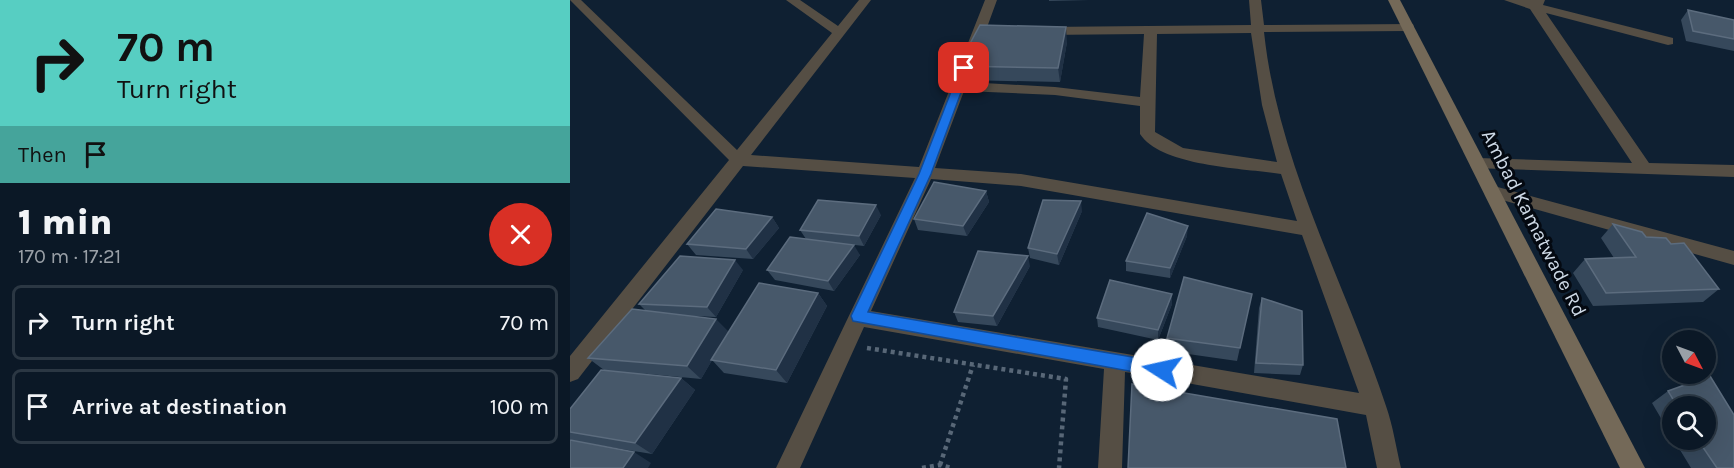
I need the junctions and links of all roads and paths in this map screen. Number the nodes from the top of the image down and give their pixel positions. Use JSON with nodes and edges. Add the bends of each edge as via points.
{"nodes":[{"id":1,"x":574,"y":0,"type":"edge"},
{"id":2,"x":792,"y":0,"type":"edge"},
{"id":3,"x":865,"y":0,"type":"edge"},
{"id":4,"x":991,"y":0,"type":"edge"},
{"id":5,"x":1255,"y":0,"type":"edge"},
{"id":6,"x":1394,"y":0,"type":"edge"},
{"id":7,"x":1510,"y":0,"type":"edge"},
{"id":8,"x":1538,"y":4,"type":"edge"},
{"id":9,"x":1408,"y":27,"type":"junction"},
{"id":10,"x":1256,"y":29,"type":"junction"},
{"id":11,"x":1151,"y":30,"type":"junction"},
{"id":12,"x":1036,"y":32,"type":"edge"},
{"id":13,"x":840,"y":33,"type":"junction"},
{"id":14,"x":1668,"y":41,"type":"dead end"},
{"id":15,"x":957,"y":86,"type":"junction"},
{"id":16,"x":1147,"y":102,"type":"junction"},
{"id":17,"x":738,"y":160,"type":"junction"},
{"id":18,"x":1478,"y":164,"type":"junction"},
{"id":19,"x":1644,"y":168,"type":"junction"},
{"id":20,"x":1287,"y":169,"type":"junction"},
{"id":21,"x":1734,"y":171,"type":"edge"},
{"id":22,"x":925,"y":174,"type":"junction"},
{"id":23,"x":1494,"y":192,"type":"junction"},
{"id":24,"x":1310,"y":230,"type":"junction"},
{"id":25,"x":1727,"y":256,"type":"edge"},
{"id":26,"x":1734,"y":272,"type":"edge"},
{"id":27,"x":858,"y":316,"type":"junction"},
{"id":28,"x":862,"y":358,"type":"dead end"},
{"id":29,"x":1115,"y":361,"type":"junction"},
{"id":30,"x":973,"y":365,"type":"junction"},
{"id":31,"x":570,"y":372,"type":"edge"},
{"id":32,"x":1375,"y":406,"type":"junction"},
{"id":33,"x":940,"y":465,"type":"junction"},
{"id":34,"x":788,"y":468,"type":"edge"},
{"id":35,"x":922,"y":468,"type":"edge"},
{"id":36,"x":952,"y":468,"type":"edge"},
{"id":37,"x":1059,"y":468,"type":"edge"},
{"id":38,"x":1110,"y":468,"type":"edge"},
{"id":39,"x":1389,"y":468,"type":"edge"},
{"id":40,"x":1633,"y":468,"type":"edge"}],
"edges":[{"from":1,"to":17,"type":"street"},
{"from":2,"to":13,"type":"street"},
{"from":3,"to":13,"type":"street"},
{"from":4,"to":15,"type":"street","via":[[984,32]]},
{"from":5,"to":10,"type":"street"},
{"from":6,"to":9,"type":"street","name":"Ambad Kamatwade Rd"},
{"from":7,"to":8,"type":"street"},
{"from":8,"to":14,"type":"street"},
{"from":8,"to":19,"type":"street"},
{"from":9,"to":10,"type":"street"},
{"from":9,"to":18,"type":"street","name":"Ambad Kamatwade Rd"},
{"from":10,"to":11,"type":"street"},
{"from":10,"to":20,"type":"street","via":[[1272,118]]},
{"from":11,"to":12,"type":"street"},
{"from":11,"to":16,"type":"street"},
{"from":13,"to":17,"type":"street"},
{"from":15,"to":16,"type":"street","via":[[1055,91]]},
{"from":15,"to":22,"type":"street"},
{"from":16,"to":20,"type":"street","via":[[1148,134],[1165,147],[1180,153]]},
{"from":17,"to":22,"type":"street"},
{"from":17,"to":31,"type":"street"},
{"from":18,"to":19,"type":"street"},
{"from":18,"to":23,"type":"street","name":"Ambad Kamatwade Rd"},
{"from":19,"to":21,"type":"street"},
{"from":20,"to":24,"type":"street"},
{"from":22,"to":24,"type":"street","via":[[1021,180]]},
{"from":22,"to":27,"type":"street"},
{"from":23,"to":25,"type":"street"},
{"from":23,"to":40,"type":"street","name":"Ambad Kamatwade Rd"},
{"from":24,"to":32,"type":"street"},
{"from":25,"to":26,"type":"street"},
{"from":27,"to":29,"type":"street"},
{"from":27,"to":34,"type":"street"},
{"from":28,"to":30,"type":"path","via":[[867,348]]},
{"from":29,"to":32,"type":"street"},
{"from":29,"to":38,"type":"street"},
{"from":30,"to":33,"type":"path"},
{"from":30,"to":37,"type":"path","via":[[1066,379]]},
{"from":32,"to":39,"type":"street"},
{"from":33,"to":35,"type":"path"},
{"from":33,"to":36,"type":"path"}]}
